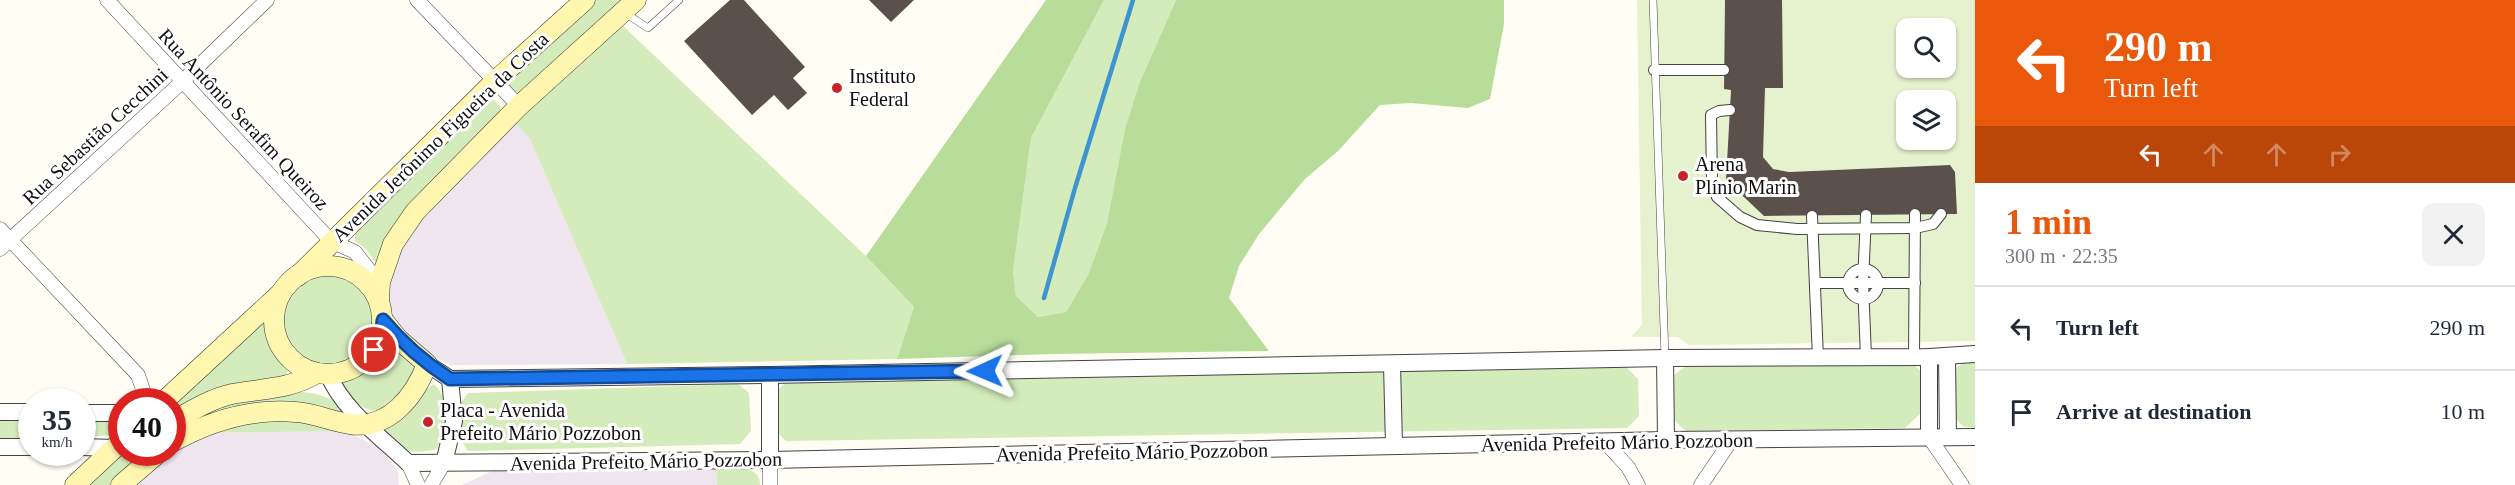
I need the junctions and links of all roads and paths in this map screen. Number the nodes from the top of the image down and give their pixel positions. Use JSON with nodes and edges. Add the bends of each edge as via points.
{"nodes":[{"id":1,"x":107,"y":0,"type":"edge"},
{"id":2,"x":267,"y":0,"type":"edge"},
{"id":3,"x":417,"y":0,"type":"edge"},
{"id":4,"x":585,"y":0,"type":"edge"},
{"id":5,"x":679,"y":0,"type":"edge"},
{"id":6,"x":1653,"y":0,"type":"edge"},
{"id":7,"x":629,"y":6,"type":"edge"},
{"id":8,"x":1654,"y":70,"type":"junction"},
{"id":9,"x":1724,"y":70,"type":"dead end"},
{"id":10,"x":183,"y":81,"type":"junction"},
{"id":11,"x":494,"y":82,"type":"junction"},
{"id":12,"x":519,"y":106,"type":"junction"},
{"id":13,"x":1730,"y":110,"type":"dead end"},
{"id":14,"x":1915,"y":214,"type":"dead end"},
{"id":15,"x":1941,"y":214,"type":"dead end"},
{"id":16,"x":1866,"y":215,"type":"dead end"},
{"id":17,"x":1812,"y":216,"type":"dead end"},
{"id":18,"x":1812,"y":228,"type":"junction"},
{"id":19,"x":1865,"y":228,"type":"junction"},
{"id":20,"x":1915,"y":228,"type":"junction"},
{"id":21,"x":0,"y":229,"type":"edge"},
{"id":22,"x":331,"y":241,"type":"junction"},
{"id":23,"x":5,"y":245,"type":"edge"},
{"id":24,"x":1864,"y":268,"type":"junction"},
{"id":25,"x":298,"y":276,"type":"junction"},
{"id":26,"x":1815,"y":283,"type":"junction"},
{"id":27,"x":1847,"y":283,"type":"junction"},
{"id":28,"x":1863,"y":283,"type":"junction"},
{"id":29,"x":1878,"y":283,"type":"junction"},
{"id":30,"x":1914,"y":283,"type":"junction"},
{"id":31,"x":283,"y":291,"type":"junction"},
{"id":32,"x":375,"y":293,"type":"junction"},
{"id":33,"x":1864,"y":300,"type":"junction"},
{"id":34,"x":383,"y":320,"type":"junction"},
{"id":35,"x":1975,"y":354,"type":"edge"},
{"id":36,"x":1947,"y":356,"type":"junction"},
{"id":37,"x":1866,"y":357,"type":"junction"},
{"id":38,"x":1921,"y":357,"type":"junction"},
{"id":39,"x":1665,"y":358,"type":"junction"},
{"id":40,"x":1818,"y":358,"type":"junction"},
{"id":41,"x":427,"y":364,"type":"junction"},
{"id":42,"x":1392,"y":364,"type":"junction"},
{"id":43,"x":323,"y":374,"type":"junction"},
{"id":44,"x":770,"y":375,"type":"junction"},
{"id":45,"x":450,"y":379,"type":"junction"},
{"id":46,"x":142,"y":388,"type":"edge"},
{"id":47,"x":178,"y":388,"type":"edge"},
{"id":48,"x":0,"y":412,"type":"edge"},
{"id":49,"x":18,"y":412,"type":"edge"},
{"id":50,"x":186,"y":414,"type":"edge"},
{"id":51,"x":367,"y":423,"type":"junction"},
{"id":52,"x":186,"y":435,"type":"edge"},
{"id":53,"x":1929,"y":437,"type":"junction"},
{"id":54,"x":1948,"y":437,"type":"junction"},
{"id":55,"x":1975,"y":437,"type":"edge"},
{"id":56,"x":1732,"y":439,"type":"junction"},
{"id":57,"x":1666,"y":440,"type":"junction"},
{"id":58,"x":1604,"y":441,"type":"junction"},
{"id":59,"x":1394,"y":446,"type":"junction"},
{"id":60,"x":0,"y":447,"type":"edge"},
{"id":61,"x":18,"y":447,"type":"edge"},
{"id":62,"x":108,"y":455,"type":"edge"},
{"id":63,"x":770,"y":460,"type":"junction"},
{"id":64,"x":408,"y":463,"type":"junction"},
{"id":65,"x":444,"y":463,"type":"junction"},
{"id":66,"x":143,"y":466,"type":"edge"},
{"id":67,"x":75,"y":485,"type":"edge"},
{"id":68,"x":122,"y":485,"type":"edge"},
{"id":69,"x":418,"y":485,"type":"edge"},
{"id":70,"x":430,"y":485,"type":"edge"},
{"id":71,"x":770,"y":485,"type":"edge"},
{"id":72,"x":1638,"y":485,"type":"edge"},
{"id":73,"x":1701,"y":485,"type":"edge"},
{"id":74,"x":1962,"y":485,"type":"edge"}],
"edges":[{"from":1,"to":10,"type":"street","name":"Rua Antônio Serafim Queiroz"},
{"from":2,"to":10,"type":"street","name":"Rua Sebastião Cecchini"},
{"from":3,"to":11,"type":"street"},
{"from":4,"to":11,"type":"main road","name":"Avenida Jerônimo Figueira da Costa"},
{"from":5,"to":7,"type":"lane","via":[[648,28],[632,16]]},
{"from":6,"to":8,"type":"lane"},
{"from":7,"to":12,"type":"main road","name":"Avenida Jerônimo Figueira da Costa"},
{"from":8,"to":9,"type":"street"},
{"from":8,"to":39,"type":"lane"},
{"from":10,"to":22,"type":"street","name":"Rua Antônio Serafim Queiroz"},
{"from":10,"to":23,"type":"street","name":"Rua Sebastião Cecchini"},
{"from":11,"to":12,"type":"street"},
{"from":11,"to":22,"type":"main road","name":"Avenida Jerônimo Figueira da Costa"},
{"from":12,"to":32,"type":"main road","name":"Avenida Jerônimo Figueira da Costa","via":[[400,231]]},
{"from":13,"to":18,"type":"street","via":[[1711,115],[1712,182],[1717,197],[1740,217],[1757,225]]},
{"from":14,"to":20,"type":"street"},
{"from":15,"to":20,"type":"street","via":[[1933,224]]},
{"from":16,"to":19,"type":"street"},
{"from":17,"to":18,"type":"street"},
{"from":18,"to":19,"type":"street"},
{"from":18,"to":26,"type":"street"},
{"from":19,"to":20,"type":"street"},
{"from":19,"to":24,"type":"street"},
{"from":20,"to":30,"type":"street"},
{"from":21,"to":23,"type":"street"},
{"from":22,"to":25,"type":"main road","name":"Avenida Jerônimo Figueira da Costa"},
{"from":22,"to":32,"type":"street","name":"Rua Antônio Serafim Queiroz","via":[[355,252],[364,262],[373,275]]},
{"from":23,"to":46,"type":"street","via":[[138,375]]},
{"from":24,"to":27,"type":"street","via":[[1853,272]]},
{"from":24,"to":28,"type":"street"},
{"from":24,"to":29,"type":"street","via":[[1874,273]]},
{"from":25,"to":31,"type":"main road"},
{"from":25,"to":32,"type":"main road","via":[[317,267],[339,267],[358,275]]},
{"from":26,"to":27,"type":"street"},
{"from":26,"to":40,"type":"street"},
{"from":27,"to":28,"type":"street"},
{"from":27,"to":33,"type":"street","via":[[1851,295]]},
{"from":28,"to":29,"type":"street"},
{"from":28,"to":33,"type":"street"},
{"from":29,"to":30,"type":"street"},
{"from":29,"to":33,"type":"street","via":[[1875,294]]},
{"from":30,"to":38,"type":"street"},
{"from":31,"to":43,"type":"main road","via":[[275,310],[278,341],[298,365]]},
{"from":31,"to":47,"type":"main road"},
{"from":32,"to":34,"type":"main road"},
{"from":33,"to":37,"type":"street"},
{"from":34,"to":41,"type":"main road"},
{"from":34,"to":43,"type":"main road","via":[[379,341],[367,358],[349,370]]},
{"from":35,"to":36,"type":"street"},
{"from":36,"to":38,"type":"street"},
{"from":36,"to":54,"type":"street"},
{"from":37,"to":38,"type":"street"},
{"from":37,"to":40,"type":"street"},
{"from":38,"to":53,"type":"street"},
{"from":39,"to":40,"type":"street"},
{"from":39,"to":42,"type":"street"},
{"from":39,"to":57,"type":"street"},
{"from":41,"to":45,"type":"street"},
{"from":41,"to":51,"type":"main road","via":[[416,390],[407,400],[382,420]]},
{"from":42,"to":44,"type":"street"},
{"from":42,"to":59,"type":"street"},
{"from":43,"to":50,"type":"main road","via":[[298,384],[230,395]]},
{"from":43,"to":51,"type":"street"},
{"from":44,"to":45,"type":"street"},
{"from":44,"to":63,"type":"street"},
{"from":45,"to":65,"type":"street","via":[[454,421]]},
{"from":48,"to":49,"type":"street"},
{"from":51,"to":52,"type":"main road","via":[[353,425],[296,411],[251,413]]},
{"from":51,"to":64,"type":"street"},
{"from":53,"to":54,"type":"street","name":"Avenida Prefeito Mário Pozzobon"},
{"from":53,"to":56,"type":"street","name":"Avenida Prefeito Mário Pozzobon"},
{"from":53,"to":74,"type":"street"},
{"from":54,"to":55,"type":"street","name":"Avenida Prefeito Mário Pozzobon"},
{"from":56,"to":57,"type":"street","name":"Avenida Prefeito Mário Pozzobon"},
{"from":56,"to":73,"type":"street"},
{"from":57,"to":58,"type":"street","name":"Avenida Prefeito Mário Pozzobon"},
{"from":58,"to":59,"type":"street","name":"Avenida Prefeito Mário Pozzobon"},
{"from":58,"to":72,"type":"street","via":[[1628,467]]},
{"from":59,"to":63,"type":"street","name":"Avenida Prefeito Mário Pozzobon"},
{"from":60,"to":61,"type":"street"},
{"from":62,"to":67,"type":"main road"},
{"from":63,"to":65,"type":"street","name":"Avenida Prefeito Mário Pozzobon"},
{"from":63,"to":71,"type":"street"},
{"from":64,"to":65,"type":"street","name":"Avenida Prefeito Mário Pozzobon"},
{"from":64,"to":69,"type":"street"},
{"from":65,"to":70,"type":"street"},
{"from":66,"to":68,"type":"main road"}]}
